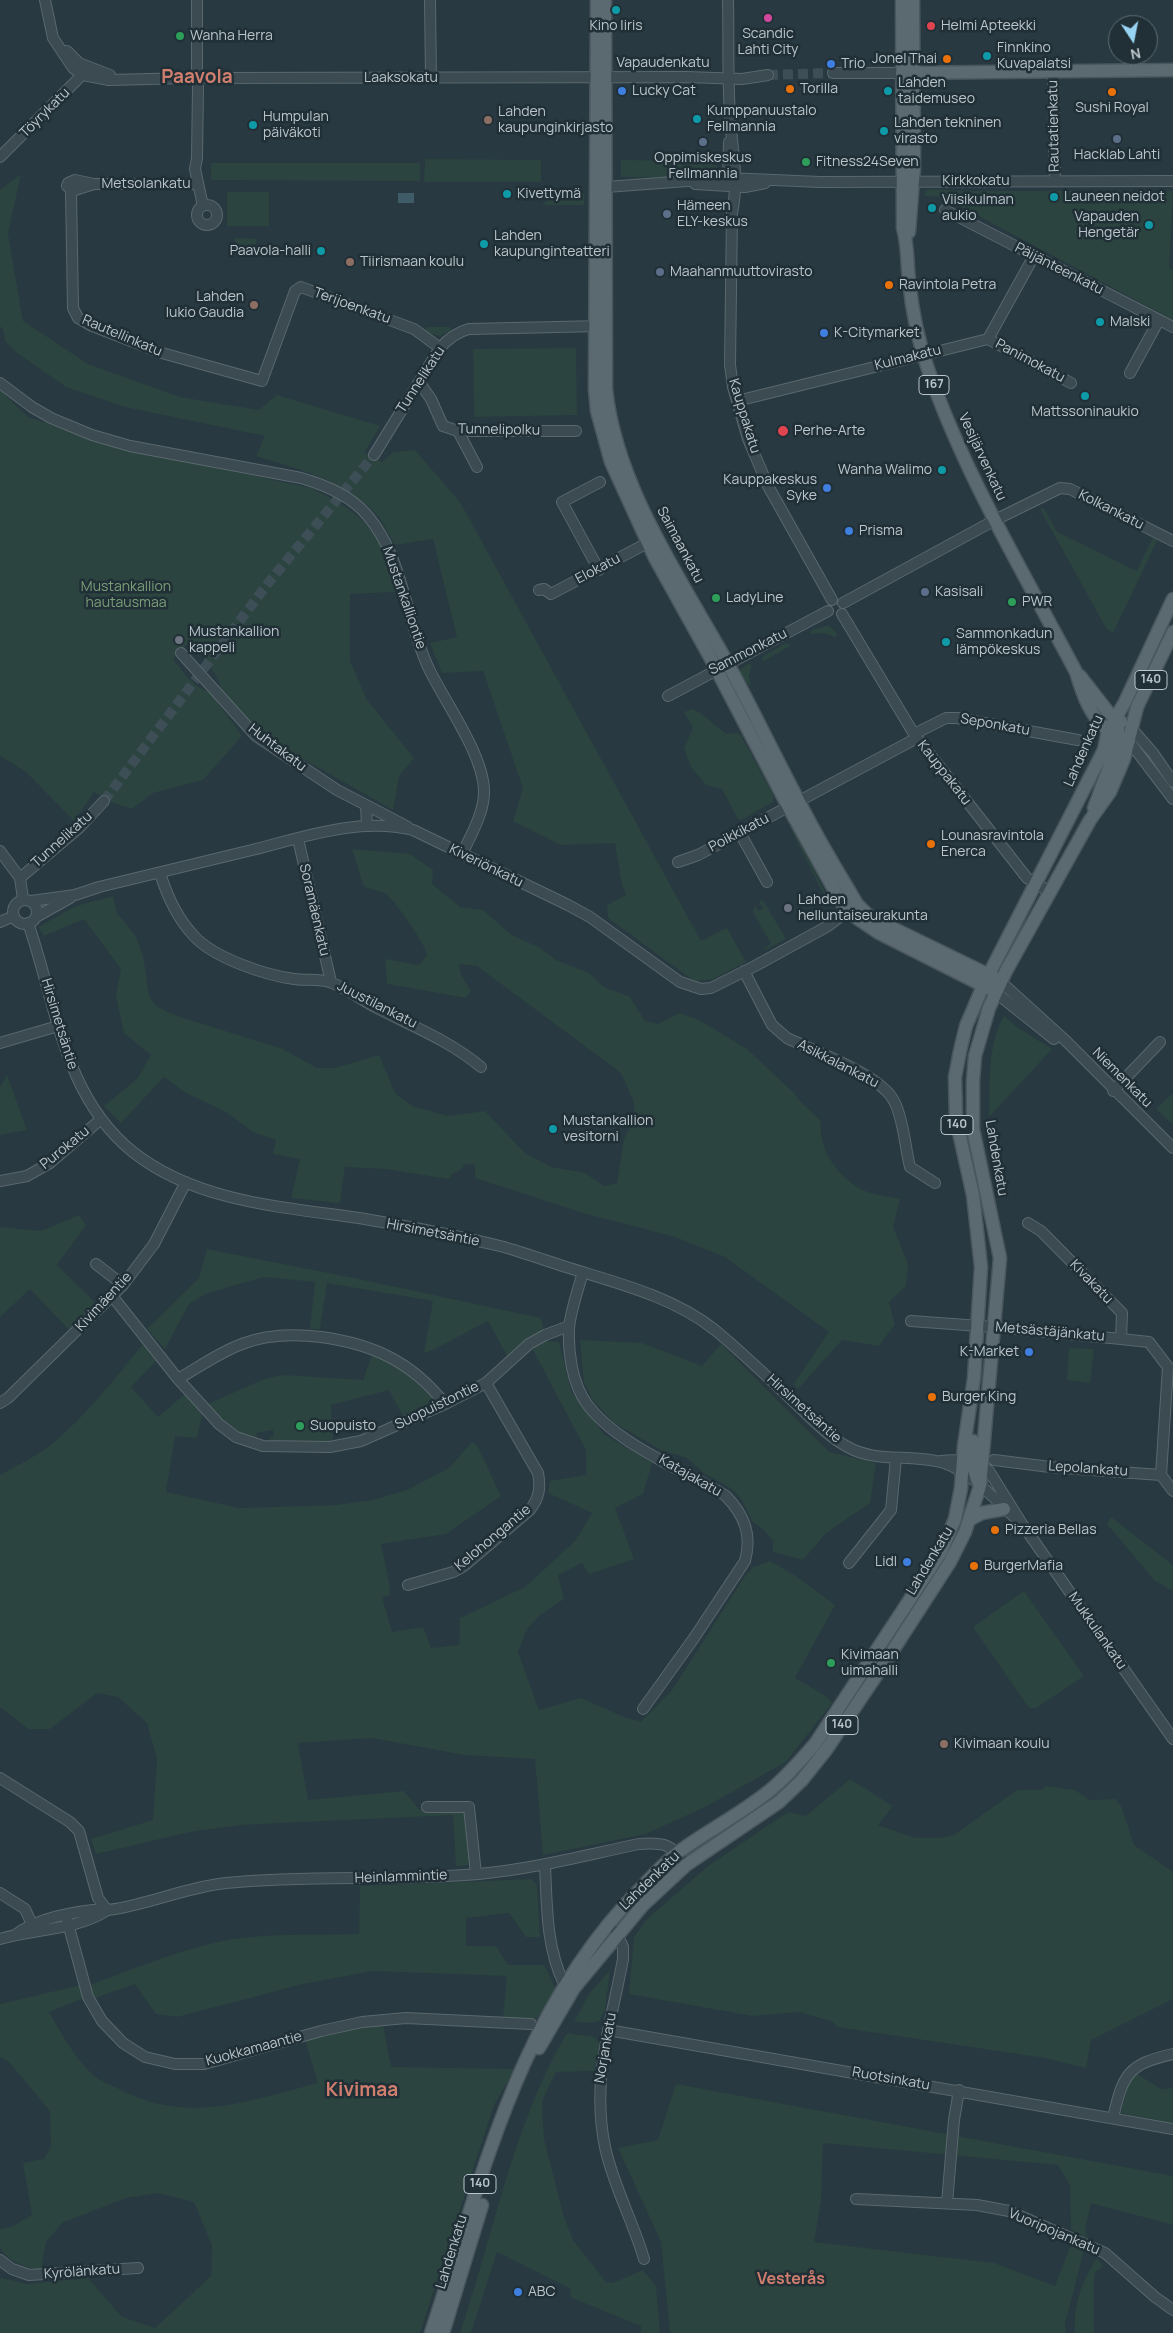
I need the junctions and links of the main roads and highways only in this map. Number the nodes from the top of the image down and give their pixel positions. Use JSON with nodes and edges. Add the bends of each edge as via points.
{"nodes":[{"id":1,"x":597,"y":0,"type":"edge"},
{"id":2,"x":605,"y":0,"type":"edge"},
{"id":3,"x":902,"y":0,"type":"edge"},
{"id":4,"x":913,"y":0,"type":"edge"},
{"id":5,"x":1173,"y":70,"type":"edge"},
{"id":6,"x":907,"y":73,"type":"junction"},
{"id":7,"x":601,"y":78,"type":"junction"},
{"id":8,"x":1173,"y":599,"type":"edge"},
{"id":9,"x":1173,"y":632,"type":"edge"},
{"id":10,"x":1076,"y":672,"type":"junction"},
{"id":11,"x":1115,"y":719,"type":"junction"},
{"id":12,"x":1122,"y":734,"type":"junction"},
{"id":13,"x":986,"y":980,"type":"junction"},
{"id":14,"x":998,"y":987,"type":"junction"},
{"id":15,"x":970,"y":1466,"type":"junction"},
{"id":16,"x":1004,"y":1508,"type":"road end"},
{"id":17,"x":971,"y":1519,"type":"junction"},
{"id":18,"x":614,"y":1929,"type":"junction"},
{"id":19,"x":552,"y":2014,"type":"junction"},
{"id":20,"x":538,"y":2039,"type":"junction"},
{"id":21,"x":431,"y":2333,"type":"edge"},
{"id":22,"x":443,"y":2333,"type":"edge"}],
"edges":[{"from":1,"to":7,"type":"main road","name":"Saimaankatu"},
{"from":2,"to":7,"type":"main road","name":"Saimaankatu"},
{"from":3,"to":6,"type":"main road","name":"Vesijärvenkatu","number":"167"},
{"from":4,"to":6,"type":"main road","name":"Vesijärvenkatu","number":"167"},
{"from":5,"to":6,"type":"main road"},
{"from":6,"to":10,"type":"main road","name":"Vesijärvenkatu","number":"167","via":[[910,230],[906,239],[910,290],[924,355],[960,450]]},
{"from":7,"to":13,"type":"main road","name":"Saimaankatu","via":[[599,326],[606,389],[612,432],[653,540],[852,908]]},
{"from":8,"to":11,"type":"main road","name":"Lahdenkatu","number":"140"},
{"from":9,"to":12,"type":"main road","name":"Lahdenkatu","number":"140"},
{"from":10,"to":11,"type":"main road","name":"Vesijärvenkatu","number":"167"},
{"from":10,"to":12,"type":"main road","name":"Vesijärvenkatu","number":"167","via":[[1093,713]]},
{"from":11,"to":12,"type":"main road","name":"Vesijärvenkatu","number":"167"},
{"from":11,"to":12,"type":"main road","name":"Lahdenkatu","number":"140"},
{"from":12,"to":13,"type":"main road","name":"Lahdenkatu","number":"140","via":[[1104,750]]},
{"from":12,"to":14,"type":"main road","name":"Lahdenkatu","number":"140","via":[[1090,820]]},
{"from":13,"to":14,"type":"main road","name":"Saimaankatu"},
{"from":13,"to":15,"type":"main road","name":"Lahdenkatu","number":"140","via":[[966,1026],[954,1102],[978,1231],[981,1267],[974,1378],[976,1414]]},
{"from":14,"to":15,"type":"main road","name":"Lahdenkatu","number":"140","via":[[988,1008],[975,1056],[972,1103],[973,1129],[1000,1258],[994,1327]]},
{"from":15,"to":17,"type":"main road","name":"Lahdenkatu","number":"140","via":[[980,1486]]},
{"from":15,"to":18,"type":"main road","name":"Lahdenkatu","number":"140","via":[[955,1519],[941,1552],[815,1744],[773,1788],[678,1852],[641,1888]]},
{"from":16,"to":17,"type":"main road","via":[[982,1512]]},
{"from":17,"to":18,"type":"main road","name":"Lahdenkatu","number":"140","via":[[950,1562],[852,1711],[802,1780],[766,1812],[686,1865]]},
{"from":18,"to":19,"type":"main road","name":"Lahdenkatu","number":"140"},
{"from":18,"to":19,"type":"main road","name":"Lahdenkatu","number":"140","via":[[588,1949],[564,1984]]},
{"from":19,"to":20,"type":"main road","name":"Lahdenkatu","number":"140"},
{"from":20,"to":21,"type":"main road","name":"Lahdenkatu","number":"140","via":[[501,2119]]},
{"from":20,"to":22,"type":"main road","name":"Lahdenkatu","via":[[500,2146]]}]}
